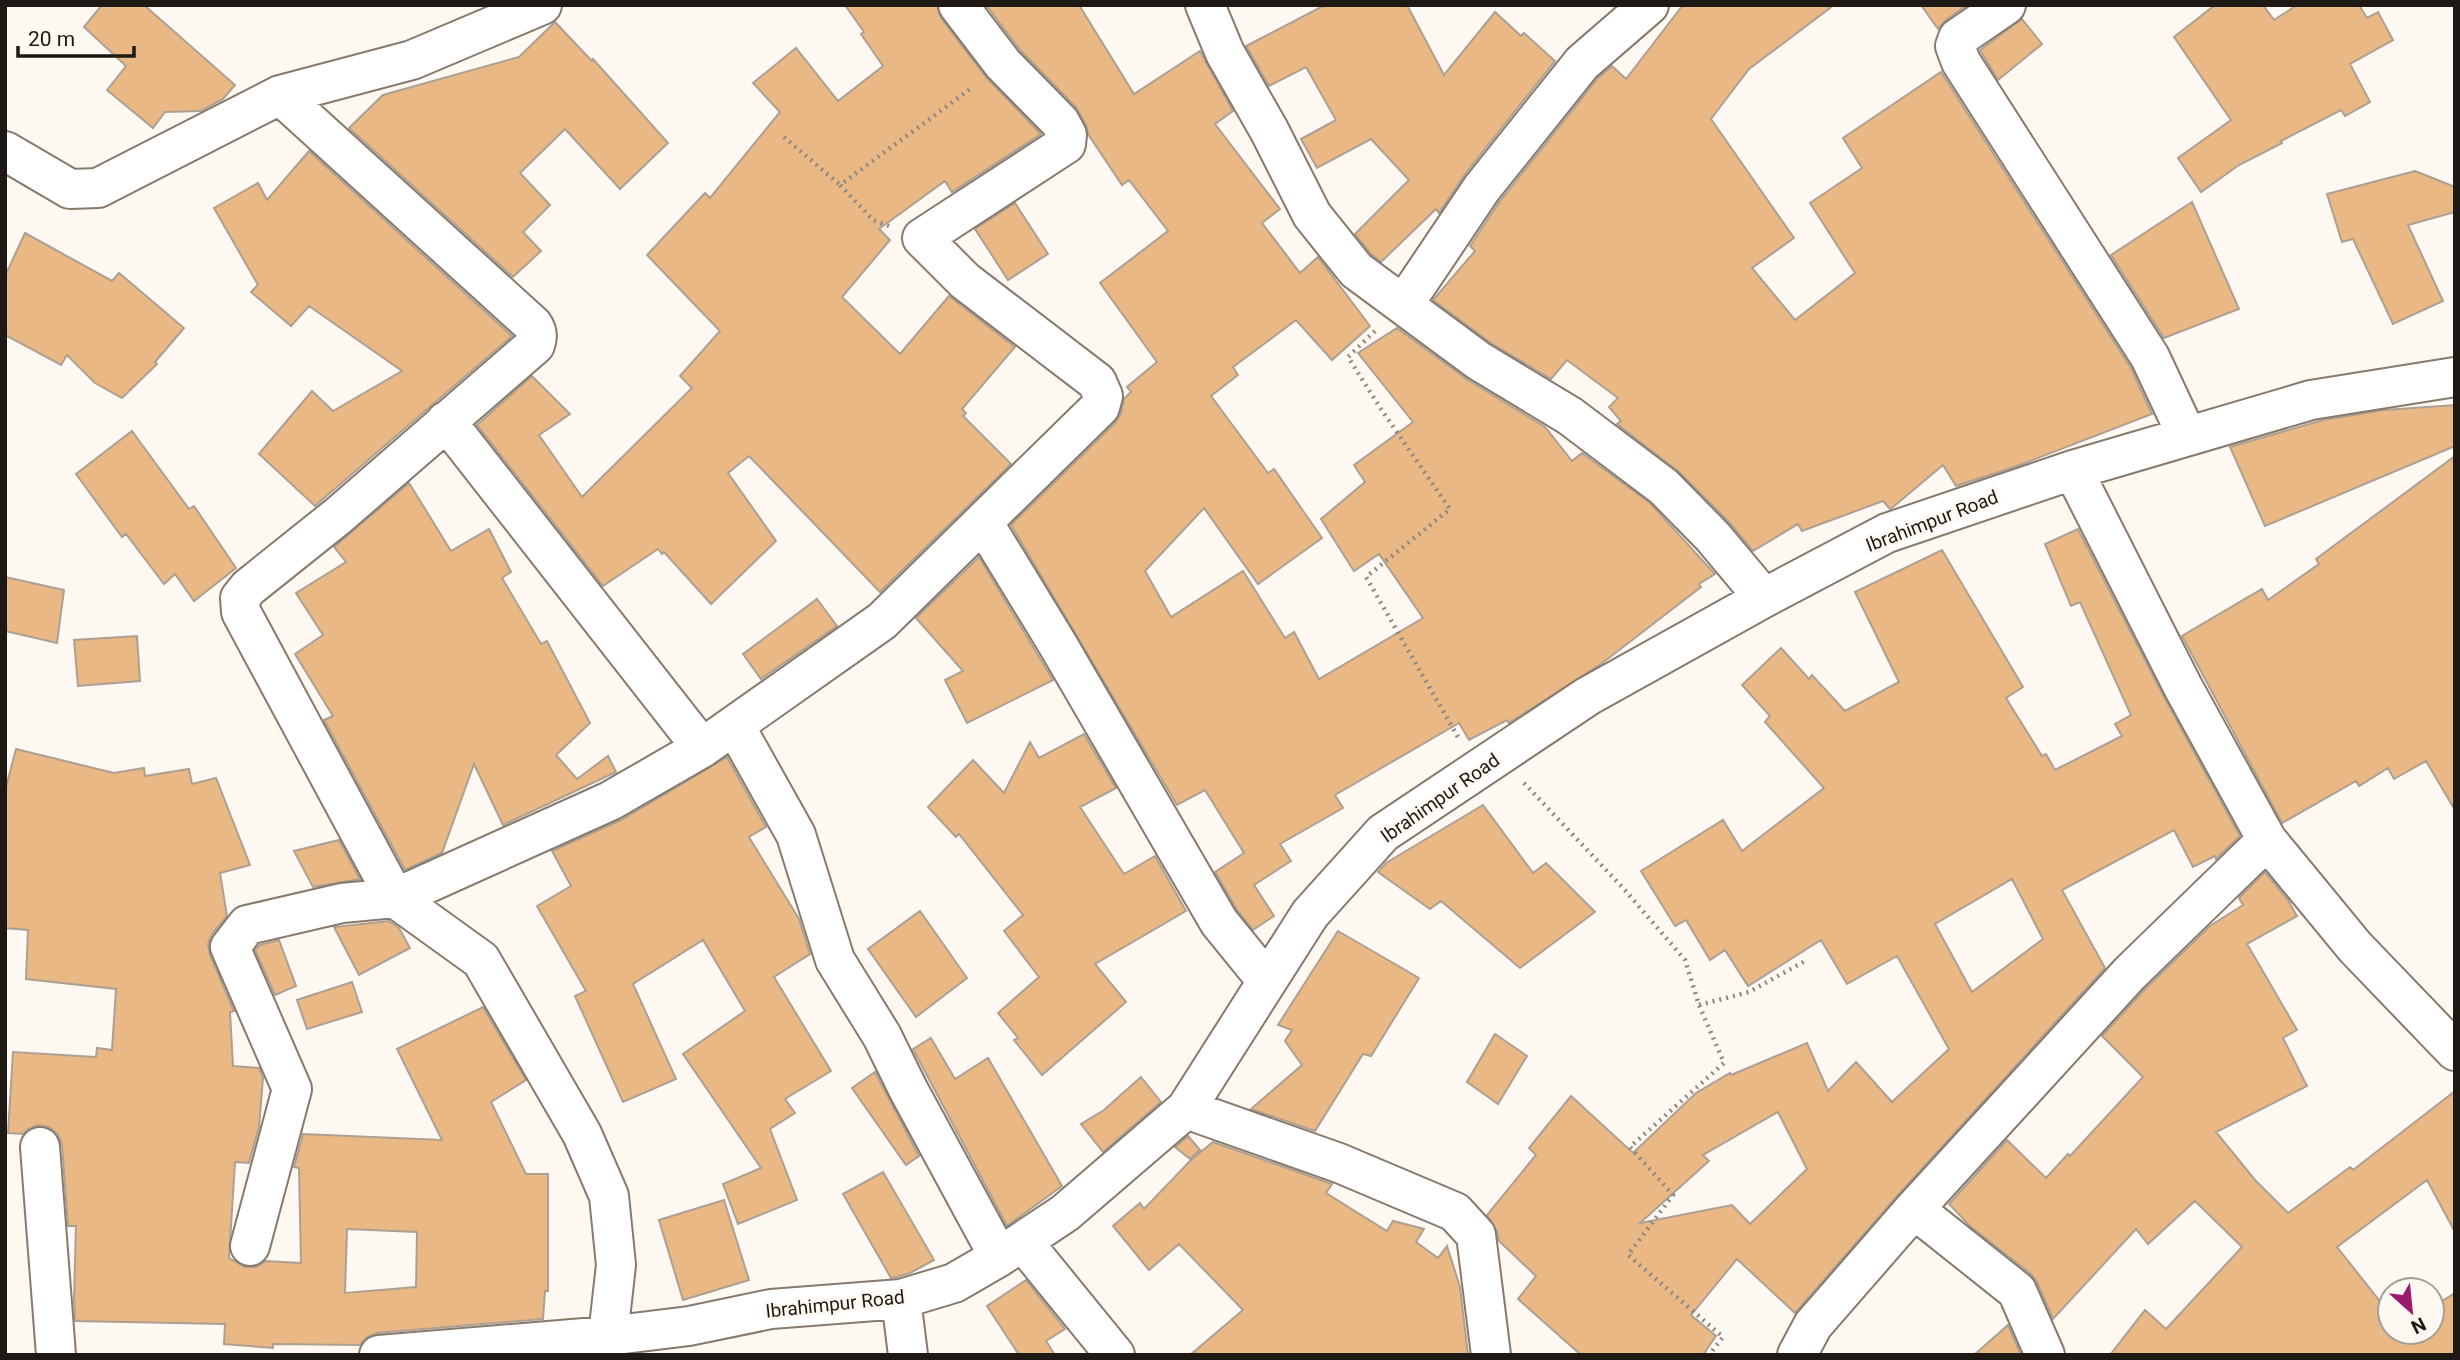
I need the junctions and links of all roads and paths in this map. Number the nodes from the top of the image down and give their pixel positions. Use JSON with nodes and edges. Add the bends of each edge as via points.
{"nodes":[{"id":1,"x":542,"y":5,"type":"edge"},
{"id":2,"x":958,"y":5,"type":"edge"},
{"id":3,"x":1205,"y":5,"type":"edge"},
{"id":4,"x":1649,"y":5,"type":"edge"},
{"id":5,"x":2006,"y":5,"type":"edge"},
{"id":6,"x":1003,"y":64,"type":"junction"},
{"id":7,"x":280,"y":95,"type":"junction"},
{"id":8,"x":784,"y":137,"type":"dead end"},
{"id":9,"x":5,"y":151,"type":"edge"},
{"id":10,"x":840,"y":186,"type":"junction"},
{"id":11,"x":922,"y":238,"type":"junction"},
{"id":12,"x":1404,"y":304,"type":"junction"},
{"id":13,"x":2455,"y":377,"type":"edge"},
{"id":14,"x":446,"y":421,"type":"junction"},
{"id":15,"x":2187,"y":436,"type":"junction"},
{"id":16,"x":2073,"y":470,"type":"junction"},
{"id":17,"x":984,"y":522,"type":"junction"},
{"id":18,"x":1764,"y":598,"type":"junction"},
{"id":19,"x":735,"y":726,"type":"junction"},
{"id":20,"x":702,"y":748,"type":"junction"},
{"id":21,"x":1488,"y":764,"type":"junction"},
{"id":22,"x":2267,"y":840,"type":"junction"},
{"id":23,"x":395,"y":898,"type":"junction"},
{"id":24,"x":1807,"y":960,"type":"dead end"},
{"id":25,"x":1267,"y":981,"type":"junction"},
{"id":26,"x":1699,"y":1005,"type":"junction"},
{"id":27,"x":2455,"y":1051,"type":"edge"},
{"id":28,"x":1186,"y":1109,"type":"junction"},
{"id":29,"x":40,"y":1147,"type":"dead end"},
{"id":30,"x":1914,"y":1209,"type":"junction"},
{"id":31,"x":250,"y":1246,"type":"dead end"},
{"id":32,"x":1011,"y":1250,"type":"junction"},
{"id":33,"x":901,"y":1299,"type":"junction"},
{"id":34,"x":608,"y":1336,"type":"junction"},
{"id":35,"x":56,"y":1355,"type":"edge"},
{"id":36,"x":379,"y":1355,"type":"edge"},
{"id":37,"x":908,"y":1355,"type":"edge"},
{"id":38,"x":1115,"y":1355,"type":"edge"},
{"id":39,"x":1491,"y":1355,"type":"edge"},
{"id":40,"x":1709,"y":1355,"type":"edge"},
{"id":41,"x":1797,"y":1355,"type":"edge"},
{"id":42,"x":2045,"y":1355,"type":"edge"}],
"edges":[{"from":1,"to":7,"type":"street","via":[[412,60]]},
{"from":2,"to":6,"type":"street"},
{"from":3,"to":12,"type":"street","via":[[1225,53],[1312,215],[1356,270]]},
{"from":4,"to":12,"type":"street","via":[[1582,63],[1482,188]]},
{"from":5,"to":15,"type":"street","via":[[1958,38],[1955,46],[1961,62],[2150,357]]},
{"from":6,"to":10,"type":"path"},
{"from":6,"to":11,"type":"street","via":[[1060,122],[1066,144]]},
{"from":7,"to":9,"type":"street","via":[[98,188],[70,189]]},
{"from":7,"to":14,"type":"street","via":[[537,331],[536,345]]},
{"from":8,"to":10,"type":"path"},
{"from":10,"to":11,"type":"path","via":[[873,220]]},
{"from":11,"to":17,"type":"street","via":[[965,281],[1097,382],[1103,396],[1100,407]]},
{"from":12,"to":18,"type":"street","via":[[1479,361],[1570,416],[1664,486]]},
{"from":12,"to":21,"type":"path","via":[[1348,357],[1450,509],[1366,577]]},
{"from":13,"to":15,"type":"street","name":"Ibrahimpur Road","via":[[2311,400]]},
{"from":14,"to":20,"type":"street"},
{"from":14,"to":23,"type":"street","via":[[240,598],[240,612]]},
{"from":15,"to":16,"type":"street","name":"Ibrahimpur Road"},
{"from":16,"to":18,"type":"street","name":"Ibrahimpur Road","via":[[1887,533]]},
{"from":16,"to":22,"type":"street"},
{"from":17,"to":19,"type":"street","via":[[882,621]]},
{"from":17,"to":25,"type":"street","via":[[1219,922]]},
{"from":18,"to":21,"type":"street","name":"Ibrahimpur Road","via":[[1588,696]]},
{"from":19,"to":20,"type":"street"},
{"from":19,"to":32,"type":"street","via":[[796,835],[835,960],[908,1088]]},
{"from":20,"to":23,"type":"street","via":[[610,801]]},
{"from":21,"to":25,"type":"street","name":"Ibrahimpur Road","via":[[1383,833],[1310,914]]},
{"from":21,"to":26,"type":"path","via":[[1624,889],[1685,960]]},
{"from":22,"to":27,"type":"street","via":[[2355,947]]},
{"from":22,"to":30,"type":"street","via":[[2130,973]]},
{"from":23,"to":31,"type":"street","via":[[342,903],[247,925],[230,947],[292,1089]]},
{"from":23,"to":34,"type":"street","via":[[481,960],[582,1133],[609,1196],[616,1265]]},
{"from":24,"to":26,"type":"path","via":[[1749,992]]},
{"from":25,"to":28,"type":"street","name":"Ibrahimpur Road"},
{"from":26,"to":40,"type":"path","via":[[1724,1063],[1630,1147],[1673,1195],[1628,1255],[1723,1337]]},
{"from":28,"to":32,"type":"street","name":"Ibrahimpur Road","via":[[1065,1213]]},
{"from":28,"to":39,"type":"street","via":[[1339,1163],[1455,1212],[1476,1235]]},
{"from":29,"to":35,"type":"street"},
{"from":30,"to":41,"type":"street","via":[[1813,1325]]},
{"from":30,"to":42,"type":"street","via":[[2017,1291]]},
{"from":32,"to":33,"type":"street","name":"Ibrahimpur Road","via":[[954,1283]]},
{"from":32,"to":38,"type":"street"},
{"from":33,"to":34,"type":"street","name":"Ibrahimpur Road","via":[[771,1310]]},
{"from":33,"to":37,"type":"street"},
{"from":34,"to":36,"type":"street","name":"Ibrahimpur Road"}]}
